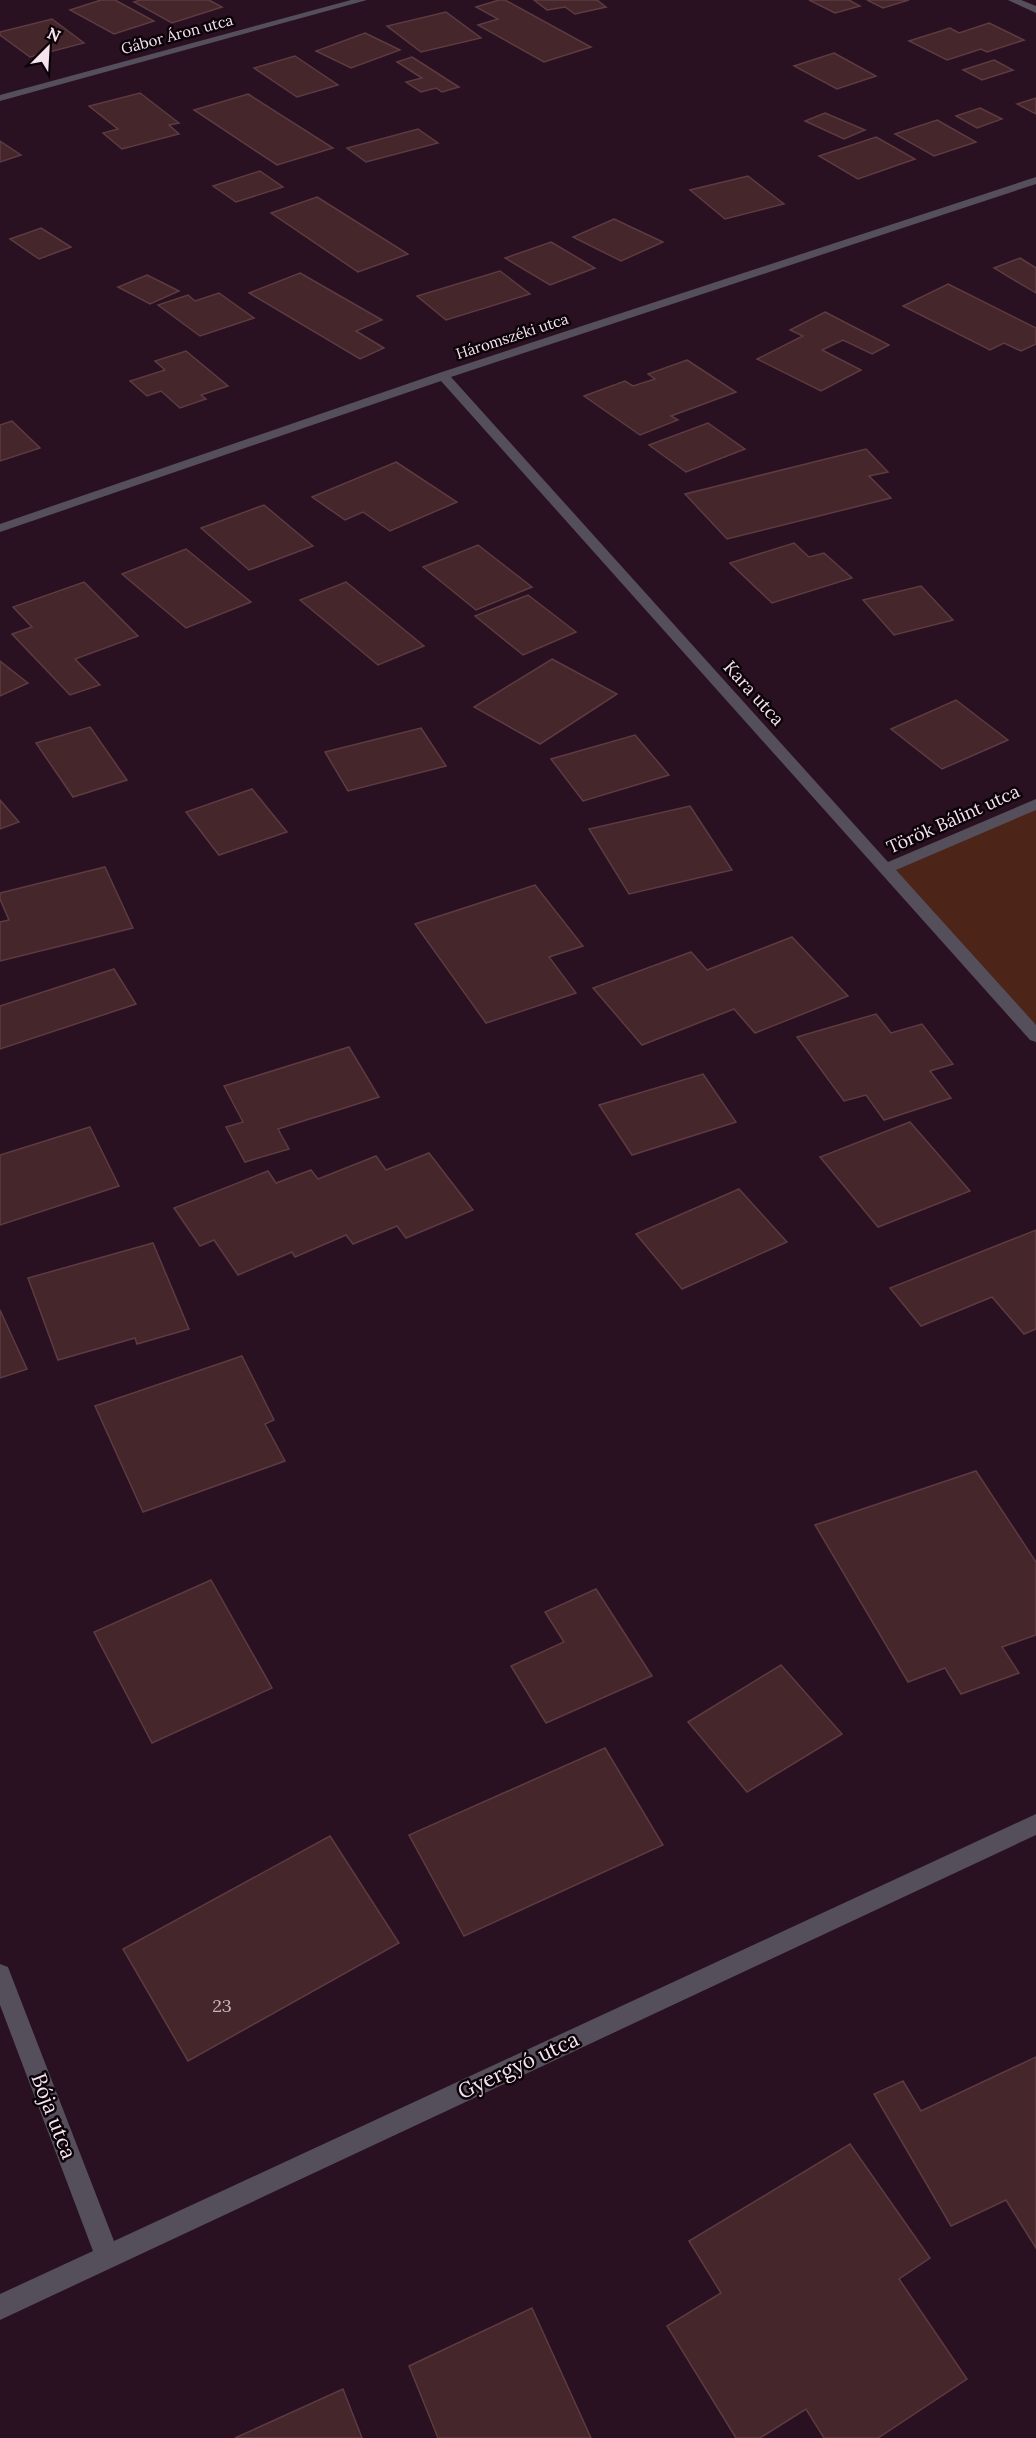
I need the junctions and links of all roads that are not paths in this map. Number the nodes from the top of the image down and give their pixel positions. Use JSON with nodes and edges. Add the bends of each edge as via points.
{"nodes":[{"id":1,"x":362,"y":0,"type":"edge"},
{"id":2,"x":1012,"y":0,"type":"edge"},
{"id":3,"x":1036,"y":10,"type":"edge"},
{"id":4,"x":0,"y":98,"type":"edge"},
{"id":5,"x":1036,"y":180,"type":"edge"},
{"id":6,"x":442,"y":376,"type":"junction"},
{"id":7,"x":0,"y":528,"type":"edge"},
{"id":8,"x":1036,"y":804,"type":"edge"},
{"id":9,"x":885,"y":869,"type":"junction"},
{"id":10,"x":1036,"y":1036,"type":"edge"},
{"id":11,"x":1036,"y":1824,"type":"edge"},
{"id":12,"x":0,"y":1975,"type":"edge"},
{"id":13,"x":108,"y":2257,"type":"junction"},
{"id":14,"x":0,"y":2307,"type":"edge"}],
"edges":[{"from":1,"to":4,"type":"street","name":"Gábor Áron utca"},
{"from":2,"to":3,"type":"street"},
{"from":5,"to":6,"type":"street","name":"Háromszéki utca"},
{"from":6,"to":7,"type":"street","name":"Háromszéki utca"},
{"from":6,"to":9,"type":"street","name":"Kara utca"},
{"from":8,"to":9,"type":"street","name":"Török Bálint utca"},
{"from":9,"to":10,"type":"street","name":"Kara utca"},
{"from":11,"to":13,"type":"street","name":"Gyergyó utca"},
{"from":12,"to":13,"type":"street","name":"Bója utca"},
{"from":13,"to":14,"type":"street","name":"Gyergyó utca"}]}
